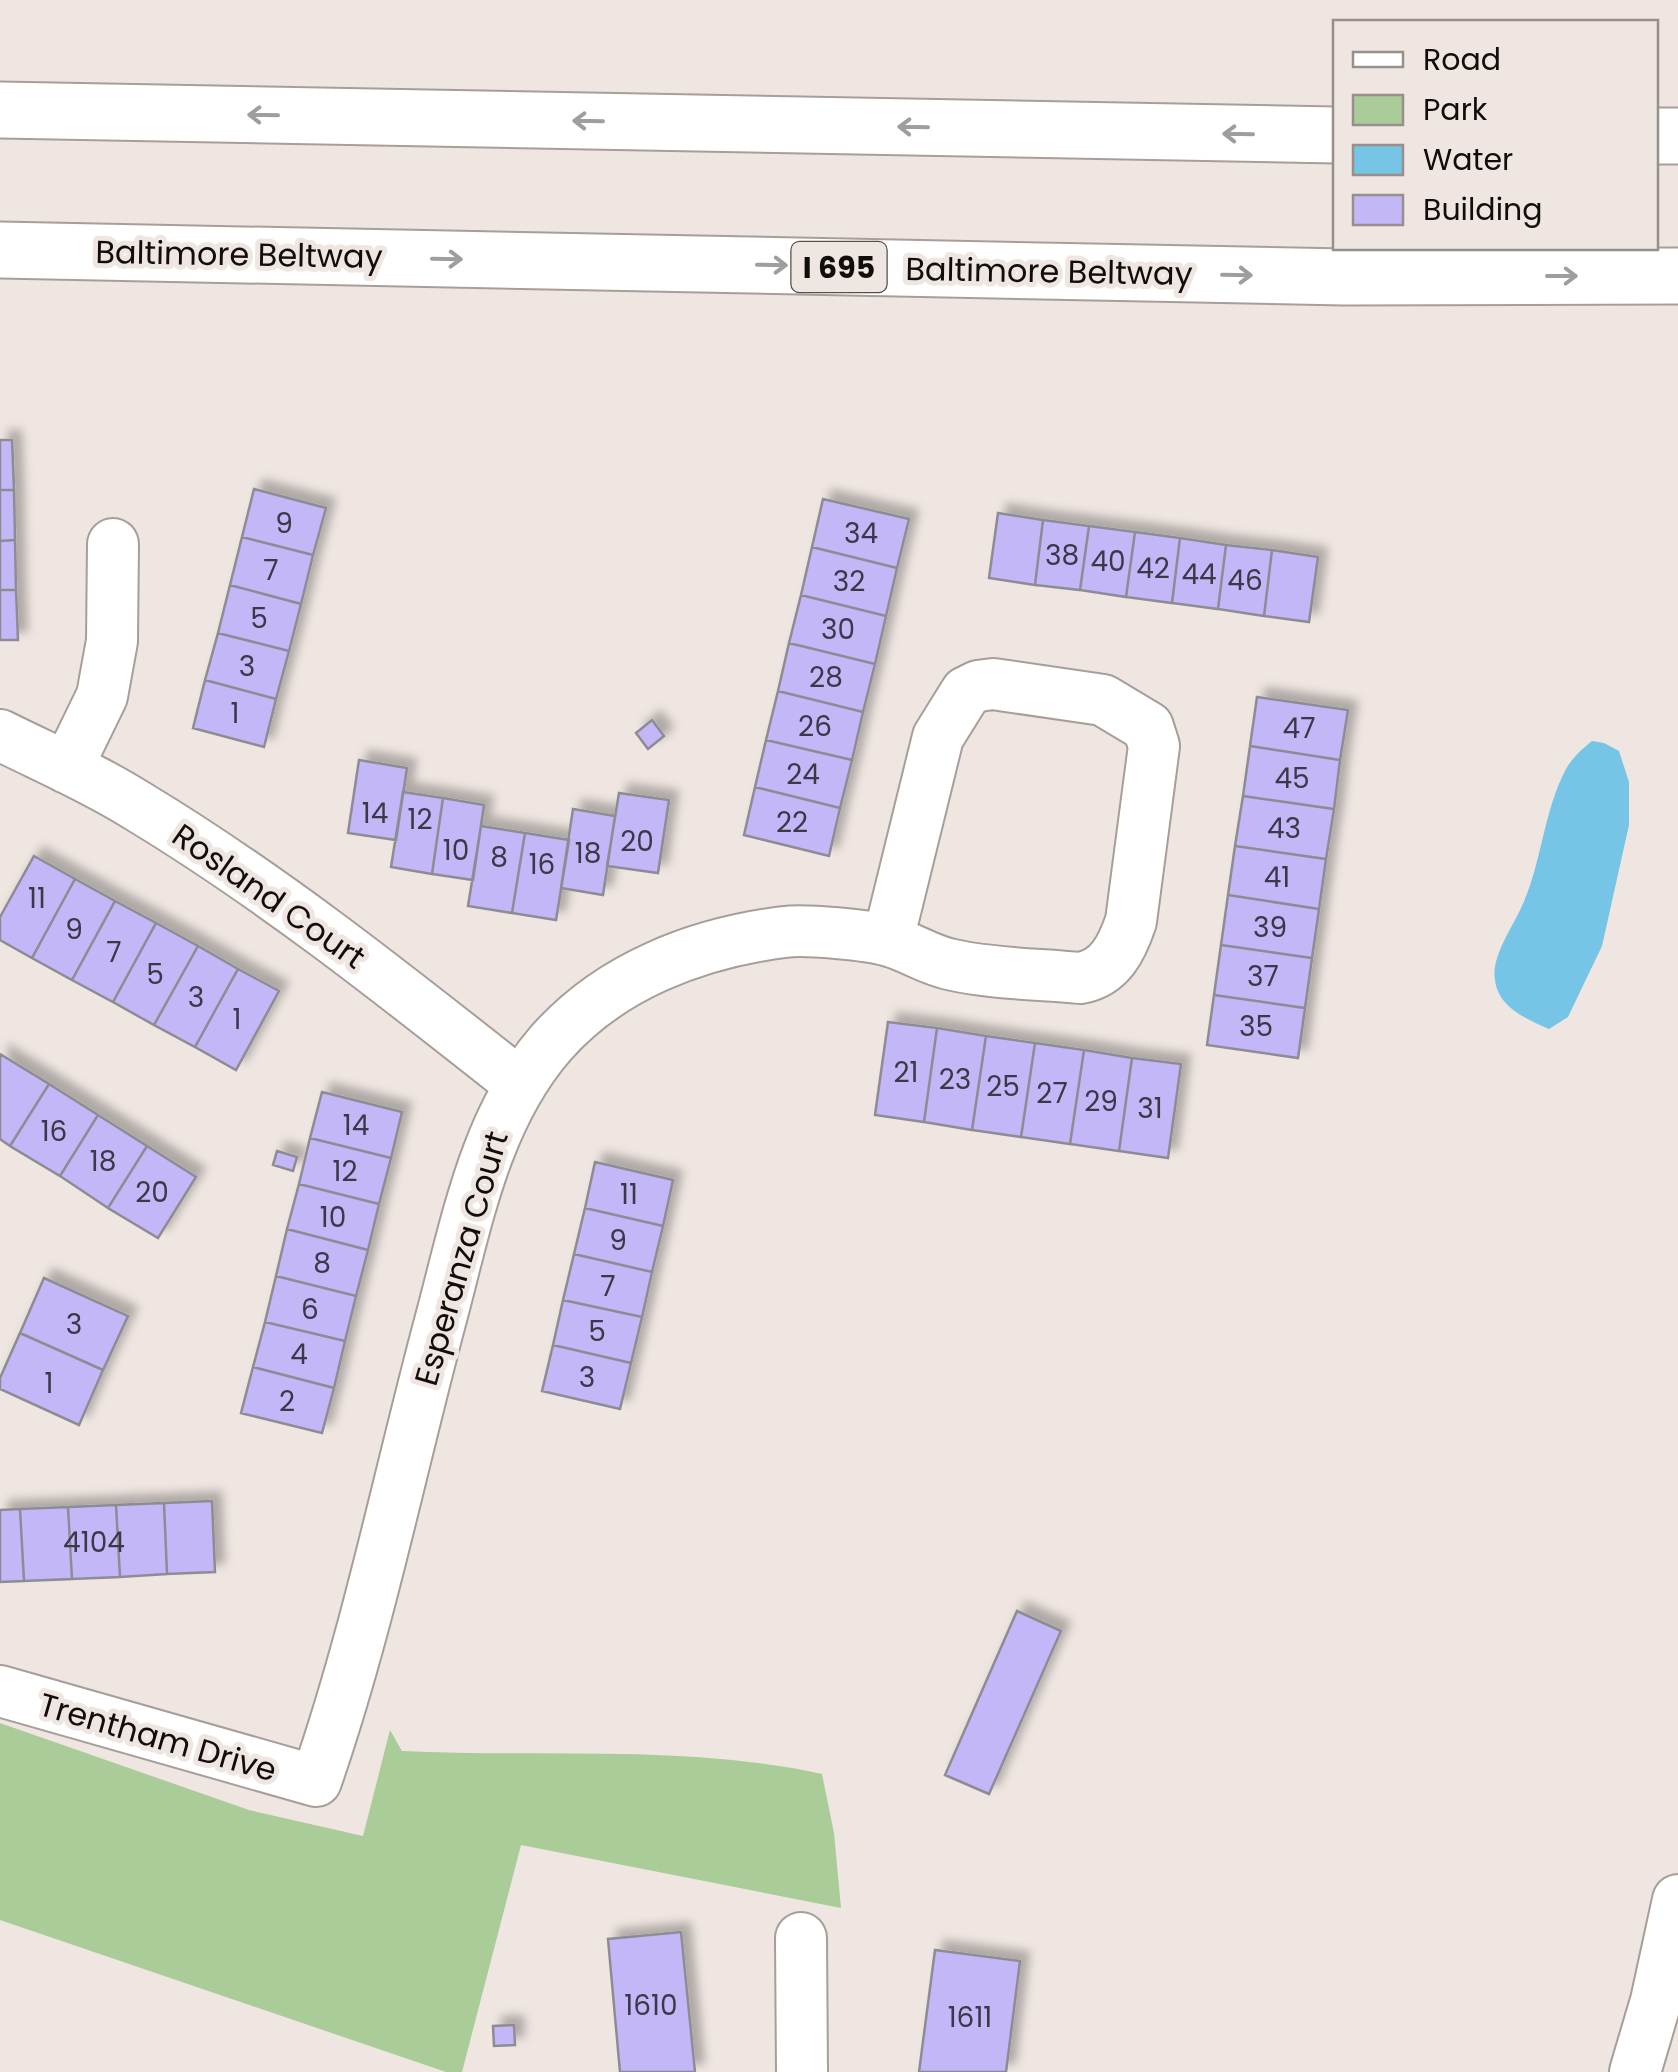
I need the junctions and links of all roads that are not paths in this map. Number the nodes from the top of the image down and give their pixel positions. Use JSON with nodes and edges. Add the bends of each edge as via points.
{"nodes":[{"id":1,"x":0,"y":110,"type":"edge"},
{"id":2,"x":1333,"y":136,"type":"edge"},
{"id":3,"x":0,"y":250,"type":"edge"},
{"id":4,"x":1678,"y":276,"type":"edge"},
{"id":5,"x":113,"y":544,"type":"dead end"},
{"id":6,"x":0,"y":735,"type":"edge"},
{"id":7,"x":67,"y":768,"type":"junction"},
{"id":8,"x":888,"y":940,"type":"junction"},
{"id":9,"x":520,"y":1084,"type":"junction"},
{"id":10,"x":0,"y":1691,"type":"edge"},
{"id":11,"x":316,"y":1781,"type":"joint"},
{"id":12,"x":1678,"y":1900,"type":"edge"},
{"id":13,"x":800,"y":1938,"type":"dead end"},
{"id":14,"x":802,"y":2072,"type":"edge"},
{"id":15,"x":1635,"y":2072,"type":"edge"}],
"edges":[{"from":2,"to":1,"type":"highway","one_way":true},
{"from":3,"to":4,"type":"highway","name":"Baltimore Beltway","number":"I 695","one_way":true,"via":[[1345,277]]},
{"from":5,"to":7,"type":"street","via":[[112,640],[102,696]]},
{"from":6,"to":7,"type":"street","name":"Rosland Court"},
{"from":7,"to":9,"type":"street","name":"Rosland Court","via":[[212,853]]},
{"from":8,"to":8,"type":"street","name":"Esperanza Court","via":[[952,965],[1096,976],[1123,946],[1130,921],[1154,746],[1148,727],[1103,700],[993,684],[966,692],[938,736]]},
{"from":8,"to":9,"type":"street","name":"Esperanza Court","via":[[788,931],[690,952],[612,989],[551,1043]]},
{"from":9,"to":11,"type":"street","name":"Esperanza Court","via":[[492,1140],[467,1223],[346,1694]]},
{"from":10,"to":11,"type":"street","name":"Trentham Drive"},
{"from":12,"to":15,"type":"street"},
{"from":13,"to":14,"type":"street"}]}
